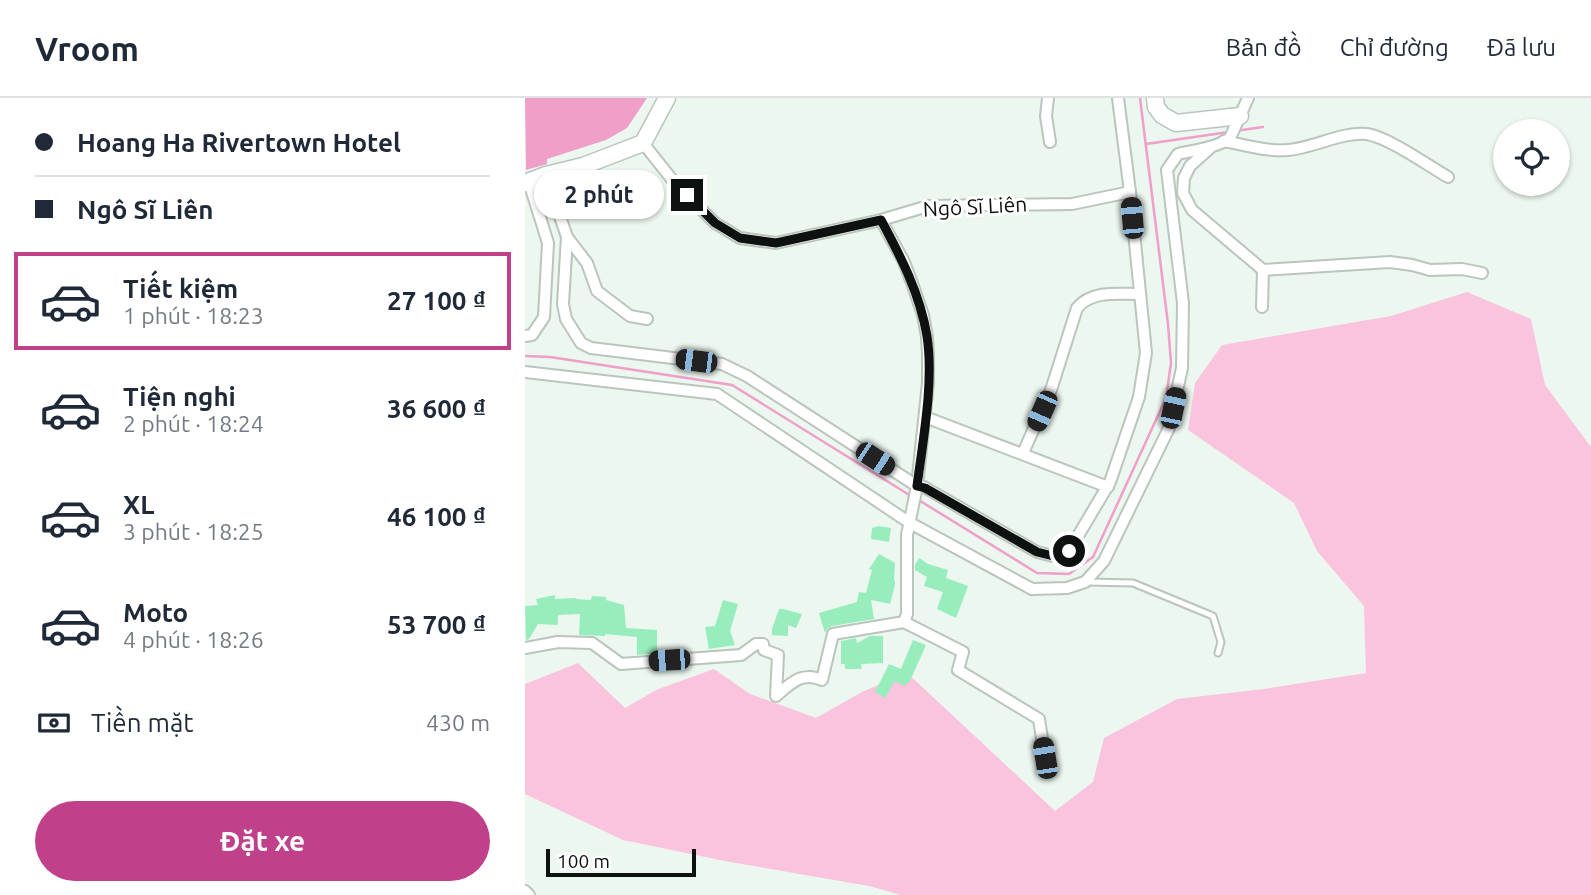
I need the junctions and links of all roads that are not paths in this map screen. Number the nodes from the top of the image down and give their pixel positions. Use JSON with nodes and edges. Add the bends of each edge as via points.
{"nodes":[{"id":1,"x":667,"y":98,"type":"edge"},
{"id":2,"x":1048,"y":98,"type":"edge"},
{"id":3,"x":1118,"y":98,"type":"edge"},
{"id":4,"x":1155,"y":98,"type":"edge"},
{"id":5,"x":1248,"y":98,"type":"edge"},
{"id":6,"x":1238,"y":118,"type":"junction"},
{"id":7,"x":1227,"y":139,"type":"junction"},
{"id":8,"x":1050,"y":142,"type":"dead end"},
{"id":9,"x":643,"y":143,"type":"junction"},
{"id":10,"x":1212,"y":146,"type":"junction"},
{"id":11,"x":546,"y":175,"type":"junction"},
{"id":12,"x":1448,"y":177,"type":"dead end"},
{"id":13,"x":527,"y":183,"type":"edge"},
{"id":14,"x":1130,"y":192,"type":"junction"},
{"id":15,"x":881,"y":220,"type":"junction"},
{"id":16,"x":567,"y":237,"type":"junction"},
{"id":17,"x":1263,"y":270,"type":"junction"},
{"id":18,"x":1482,"y":273,"type":"dead end"},
{"id":19,"x":1139,"y":294,"type":"junction"},
{"id":20,"x":1262,"y":307,"type":"dead end"},
{"id":21,"x":647,"y":319,"type":"dead end"},
{"id":22,"x":525,"y":336,"type":"edge"},
{"id":23,"x":525,"y":372,"type":"edge"},
{"id":24,"x":925,"y":417,"type":"junction"},
{"id":25,"x":1023,"y":453,"type":"junction"},
{"id":26,"x":1108,"y":487,"type":"junction"},
{"id":27,"x":917,"y":488,"type":"junction"},
{"id":28,"x":911,"y":519,"type":"junction"},
{"id":29,"x":1085,"y":582,"type":"junction"},
{"id":30,"x":904,"y":622,"type":"junction"},
{"id":31,"x":525,"y":648,"type":"edge"},
{"id":32,"x":1218,"y":653,"type":"dead end"},
{"id":33,"x":1045,"y":758,"type":"dead end"},
{"id":34,"x":525,"y":891,"type":"edge"},
{"id":35,"x":529,"y":895,"type":"edge"}],
"edges":[{"from":1,"to":9,"type":"street"},
{"from":2,"to":8,"type":"street"},
{"from":3,"to":14,"type":"street"},
{"from":4,"to":6,"type":"street","via":[[1162,115],[1176,123]]},
{"from":5,"to":6,"type":"street"},
{"from":6,"to":7,"type":"street"},
{"from":7,"to":10,"type":"street"},
{"from":7,"to":12,"type":"street","via":[[1286,150],[1367,134]]},
{"from":9,"to":11,"type":"street"},
{"from":9,"to":15,"type":"street","name":"Ngô Sĩ Liên","via":[[715,223],[740,238],[776,243]]},
{"from":10,"to":17,"type":"street","via":[[1190,166],[1183,193],[1192,210]]},
{"from":10,"to":29,"type":"street","via":[[1178,154],[1167,170],[1183,303],[1182,368],[1169,428],[1104,561]]},
{"from":11,"to":13,"type":"street"},
{"from":11,"to":16,"type":"street"},
{"from":13,"to":22,"type":"street","via":[[548,243],[544,317],[533,335]]},
{"from":14,"to":15,"type":"street","name":"Ngô Sĩ Liên","via":[[1072,204],[928,206]]},
{"from":14,"to":19,"type":"street"},
{"from":15,"to":24,"type":"street","via":[[904,262],[923,315],[928,354]]},
{"from":16,"to":21,"type":"street","via":[[587,264],[597,291],[630,316]]},
{"from":16,"to":27,"type":"street","via":[[563,303],[580,343],[722,364]]},
{"from":17,"to":18,"type":"street","via":[[1390,262]]},
{"from":17,"to":20,"type":"street"},
{"from":19,"to":25,"type":"street","via":[[1093,296],[1082,301]]},
{"from":19,"to":26,"type":"street","via":[[1146,353],[1139,397]]},
{"from":23,"to":28,"type":"street","via":[[717,394]]},
{"from":24,"to":25,"type":"street"},
{"from":24,"to":27,"type":"street"},
{"from":25,"to":26,"type":"street"},
{"from":26,"to":27,"type":"street","via":[[1069,551],[1053,556],[1037,552],[925,488]]},
{"from":27,"to":28,"type":"street"},
{"from":28,"to":29,"type":"street","via":[[1032,589],[1067,588]]},
{"from":28,"to":30,"type":"street"},
{"from":29,"to":32,"type":"lane","via":[[1133,583],[1213,616],[1221,642]]},
{"from":30,"to":31,"type":"street","via":[[833,634],[822,680],[812,676],[793,680],[776,696],[778,655],[764,650],[763,644],[741,655],[621,664],[592,643],[558,642]]},
{"from":30,"to":33,"type":"street","via":[[963,652],[958,670],[1039,719]]},
{"from":34,"to":35,"type":"street"}]}
